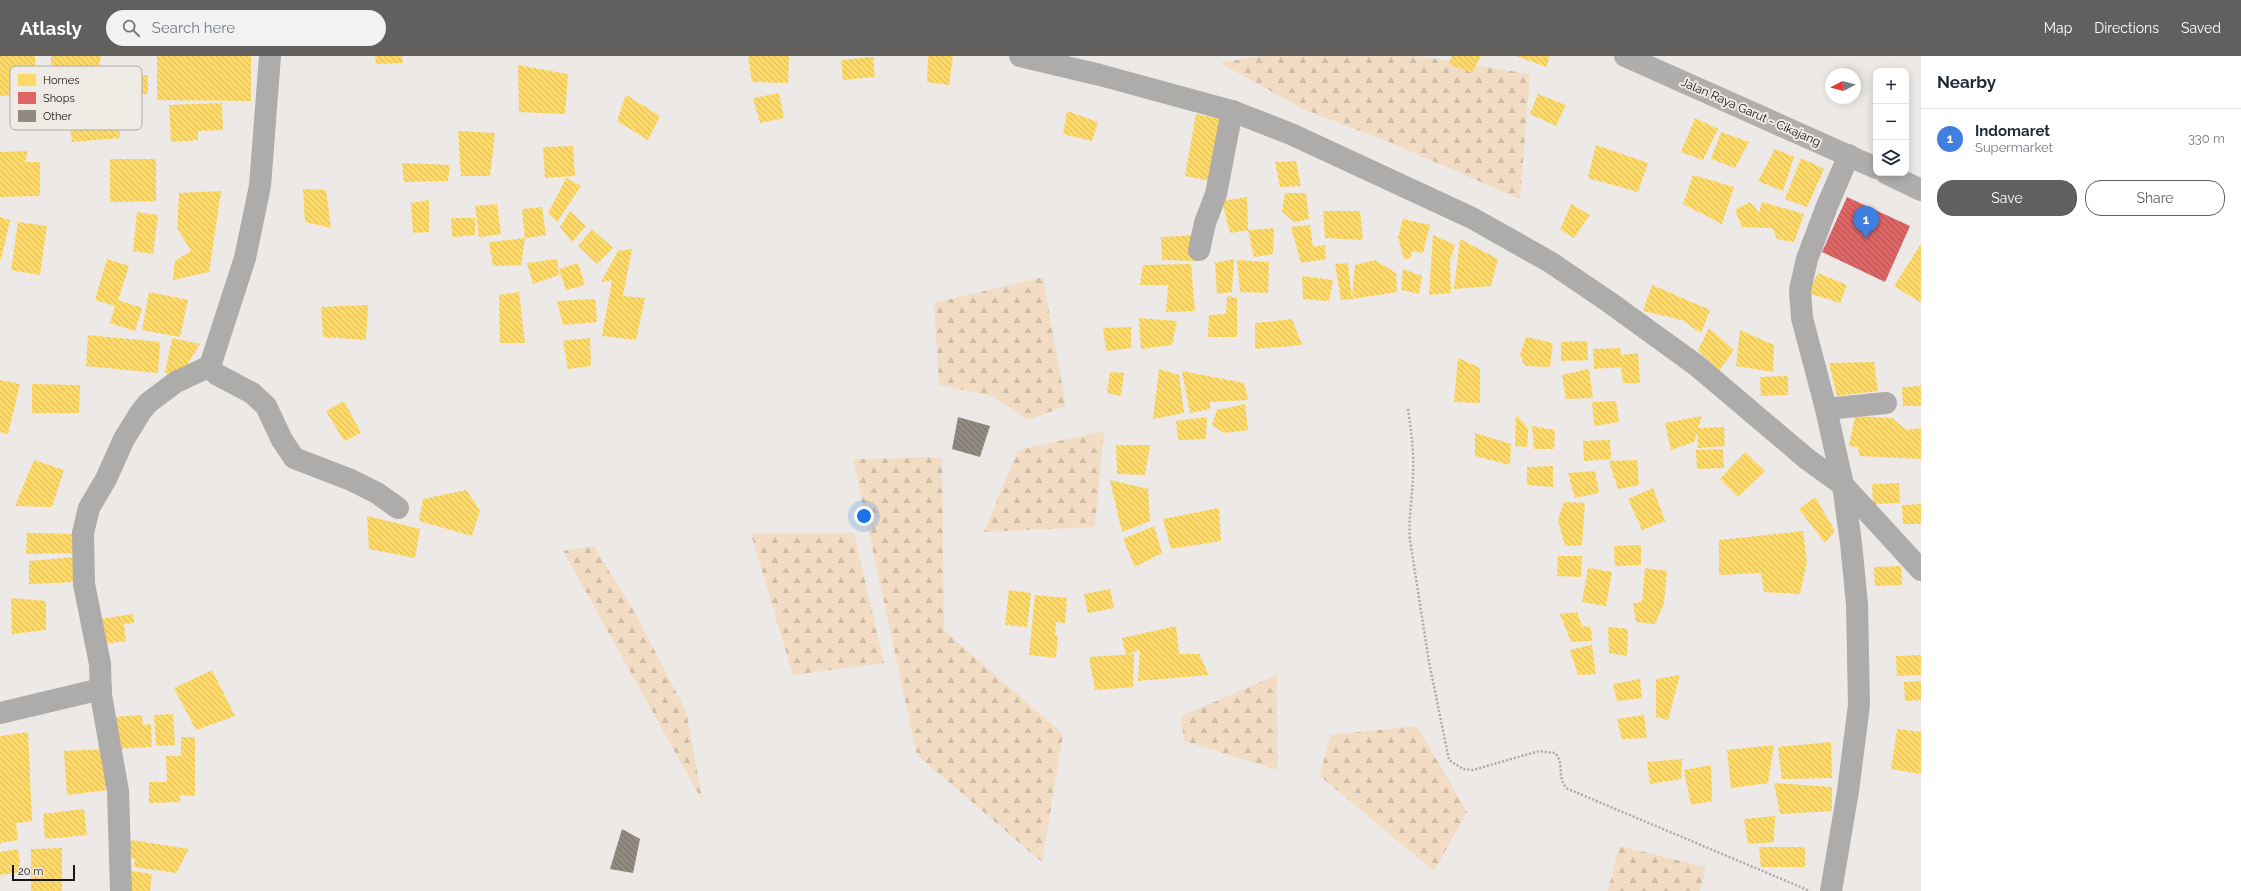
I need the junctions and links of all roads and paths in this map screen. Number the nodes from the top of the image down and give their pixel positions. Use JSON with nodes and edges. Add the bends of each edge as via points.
{"nodes":[{"id":1,"x":270,"y":56,"type":"edge"},
{"id":2,"x":1020,"y":56,"type":"edge"},
{"id":3,"x":1625,"y":56,"type":"edge"},
{"id":4,"x":1232,"y":111,"type":"junction"},
{"id":5,"x":1849,"y":155,"type":"junction"},
{"id":6,"x":1873,"y":167,"type":"edge"},
{"id":7,"x":1892,"y":176,"type":"edge"},
{"id":8,"x":1921,"y":190,"type":"edge"},
{"id":9,"x":1200,"y":250,"type":"dead end"},
{"id":10,"x":210,"y":366,"type":"junction"},
{"id":11,"x":1886,"y":403,"type":"dead end"},
{"id":12,"x":1408,"y":409,"type":"dead end"},
{"id":13,"x":1826,"y":409,"type":"junction"},
{"id":14,"x":1843,"y":485,"type":"junction"},
{"id":15,"x":398,"y":508,"type":"dead end"},
{"id":16,"x":1921,"y":570,"type":"edge"},
{"id":17,"x":101,"y":689,"type":"junction"},
{"id":18,"x":0,"y":713,"type":"edge"},
{"id":19,"x":121,"y":891,"type":"edge"},
{"id":20,"x":1811,"y":891,"type":"edge"},
{"id":21,"x":1831,"y":891,"type":"edge"}],
"edges":[{"from":1,"to":10,"type":"street","via":[[257,207],[245,258]]},
{"from":2,"to":4,"type":"street"},
{"from":3,"to":5,"type":"main road","name":"Jalan Raya Garut - Cikajang"},
{"from":4,"to":9,"type":"street","via":[[1216,194],[1205,223]]},
{"from":4,"to":14,"type":"street","via":[[1291,134],[1472,218],[1550,262],[1696,365],[1807,459]]},
{"from":5,"to":6,"type":"main road","name":"Jalan Raya Garut - Cikajang"},
{"from":5,"to":13,"type":"street","via":[[1826,206],[1807,259],[1800,290],[1802,318]]},
{"from":7,"to":8,"type":"main road"},
{"from":10,"to":15,"type":"street","via":[[216,374],[252,393],[266,406],[282,440],[294,458],[351,480],[377,493]]},
{"from":10,"to":17,"type":"street","via":[[176,382],[148,403],[124,439],[106,479],[89,508],[83,533],[84,571],[100,664]]},
{"from":11,"to":13,"type":"street"},
{"from":12,"to":20,"type":"path","via":[[1414,473],[1408,523],[1429,662],[1449,760],[1463,769],[1473,770],[1539,751],[1552,752],[1560,759],[1562,783],[1568,789]]},
{"from":13,"to":14,"type":"street"},
{"from":14,"to":16,"type":"street"},
{"from":14,"to":21,"type":"street","via":[[1857,604],[1859,705]]},
{"from":17,"to":18,"type":"street"},
{"from":17,"to":19,"type":"street","via":[[118,791]]}]}
